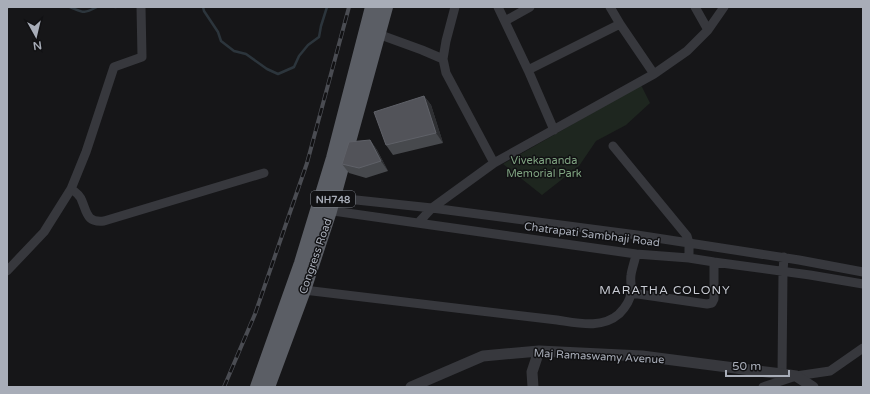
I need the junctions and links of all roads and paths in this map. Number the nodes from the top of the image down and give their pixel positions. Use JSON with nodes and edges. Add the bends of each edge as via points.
{"nodes":[{"id":1,"x":141,"y":7,"type":"edge"},
{"id":2,"x":372,"y":7,"type":"edge"},
{"id":3,"x":386,"y":7,"type":"edge"},
{"id":4,"x":455,"y":7,"type":"edge"},
{"id":5,"x":498,"y":7,"type":"edge"},
{"id":6,"x":530,"y":7,"type":"edge"},
{"id":7,"x":695,"y":7,"type":"edge"},
{"id":8,"x":724,"y":7,"type":"edge"},
{"id":9,"x":615,"y":8,"type":"edge"},
{"id":10,"x":505,"y":21,"type":"junction"},
{"id":11,"x":620,"y":24,"type":"junction"},
{"id":12,"x":708,"y":30,"type":"junction"},
{"id":13,"x":378,"y":34,"type":"junction"},
{"id":14,"x":443,"y":59,"type":"junction"},
{"id":15,"x":528,"y":70,"type":"junction"},
{"id":16,"x":654,"y":74,"type":"junction"},
{"id":17,"x":554,"y":130,"type":"junction"},
{"id":18,"x":613,"y":146,"type":"dead end"},
{"id":19,"x":494,"y":163,"type":"junction"},
{"id":20,"x":264,"y":173,"type":"dead end"},
{"id":21,"x":71,"y":189,"type":"junction"},
{"id":22,"x":325,"y":203,"type":"junction"},
{"id":23,"x":432,"y":208,"type":"junction"},
{"id":24,"x":418,"y":223,"type":"junction"},
{"id":25,"x":689,"y":243,"type":"junction"},
{"id":26,"x":636,"y":254,"type":"junction"},
{"id":27,"x":784,"y":257,"type":"junction"},
{"id":28,"x":689,"y":258,"type":"junction"},
{"id":29,"x":714,"y":262,"type":"junction"},
{"id":30,"x":7,"y":271,"type":"edge"},
{"id":31,"x":783,"y":272,"type":"junction"},
{"id":32,"x":863,"y":272,"type":"edge"},
{"id":33,"x":863,"y":284,"type":"edge"},
{"id":34,"x":304,"y":290,"type":"junction"},
{"id":35,"x":631,"y":293,"type":"junction"},
{"id":36,"x":863,"y":348,"type":"edge"},
{"id":37,"x":539,"y":351,"type":"junction"},
{"id":38,"x":782,"y":374,"type":"junction"},
{"id":39,"x":796,"y":376,"type":"junction"},
{"id":40,"x":257,"y":387,"type":"edge"},
{"id":41,"x":268,"y":387,"type":"edge"},
{"id":42,"x":411,"y":387,"type":"edge"},
{"id":43,"x":533,"y":387,"type":"edge"},
{"id":44,"x":763,"y":387,"type":"edge"},
{"id":45,"x":813,"y":387,"type":"edge"}],
"edges":[{"from":1,"to":21,"type":"street","via":[[142,57],[114,67]]},
{"from":2,"to":22,"type":"highway","name":"Congress Road","number":"NH748","via":[[333,158]]},
{"from":3,"to":13,"type":"highway","name":"Congress Road","number":"NH748"},
{"from":4,"to":14,"type":"street"},
{"from":5,"to":10,"type":"street"},
{"from":6,"to":10,"type":"street"},
{"from":7,"to":12,"type":"street"},
{"from":8,"to":12,"type":"street"},
{"from":9,"to":11,"type":"street"},
{"from":10,"to":15,"type":"street"},
{"from":11,"to":15,"type":"street"},
{"from":11,"to":16,"type":"street"},
{"from":12,"to":16,"type":"street","via":[[687,51]]},
{"from":13,"to":14,"type":"street"},
{"from":13,"to":22,"type":"highway","name":"Congress Road","number":"NH748"},
{"from":14,"to":19,"type":"street","via":[[446,73]]},
{"from":15,"to":17,"type":"street"},
{"from":16,"to":17,"type":"street"},
{"from":17,"to":19,"type":"street"},
{"from":18,"to":25,"type":"street","via":[[684,231]]},
{"from":19,"to":23,"type":"street"},
{"from":20,"to":21,"type":"street","via":[[97,222],[88,215],[82,200]]},
{"from":21,"to":30,"type":"street","via":[[44,232]]},
{"from":22,"to":23,"type":"street","name":"Chatrapati Sambhaji Road"},
{"from":22,"to":24,"type":"street","name":"Chatrapati Sambhaji Road"},
{"from":22,"to":34,"type":"highway","name":"Congress Road","number":"NH748"},
{"from":22,"to":40,"type":"highway","name":"Congress Road","number":"NH748"},
{"from":23,"to":24,"type":"street"},
{"from":23,"to":25,"type":"street","name":"Chatrapati Sambhaji Road"},
{"from":24,"to":26,"type":"street","name":"Chatrapati Sambhaji Road"},
{"from":25,"to":27,"type":"street","name":"Chatrapati Sambhaji Road"},
{"from":25,"to":28,"type":"street"},
{"from":26,"to":28,"type":"street","name":"Chatrapati Sambhaji Road"},
{"from":26,"to":35,"type":"street","via":[[631,275]]},
{"from":27,"to":31,"type":"street"},
{"from":27,"to":32,"type":"street","name":"Chatrapati Sambhaji Road"},
{"from":28,"to":29,"type":"street","name":"Chatrapati Sambhaji Road"},
{"from":29,"to":31,"type":"street","name":"Chatrapati Sambhaji Road"},
{"from":29,"to":35,"type":"street","via":[[712,303]]},
{"from":31,"to":33,"type":"street","name":"Chatrapati Sambhaji Road"},
{"from":31,"to":38,"type":"street"},
{"from":34,"to":35,"type":"street","via":[[584,324],[605,322],[614,318],[625,309]]},
{"from":34,"to":41,"type":"highway","name":"Congress Road","number":"NH748"},
{"from":36,"to":39,"type":"street","via":[[830,370]]},
{"from":37,"to":38,"type":"street","name":"Maj Ramaswamy Avenue","via":[[642,356]]},
{"from":37,"to":42,"type":"street","name":"Maj Ramaswamy Avenue","via":[[483,356]]},
{"from":37,"to":43,"type":"street","via":[[532,372]]},
{"from":38,"to":39,"type":"street","name":"Maj Ramaswamy Avenue"},
{"from":39,"to":44,"type":"street"},
{"from":39,"to":45,"type":"street","name":"Maj Ramaswamy Avenue"}]}
